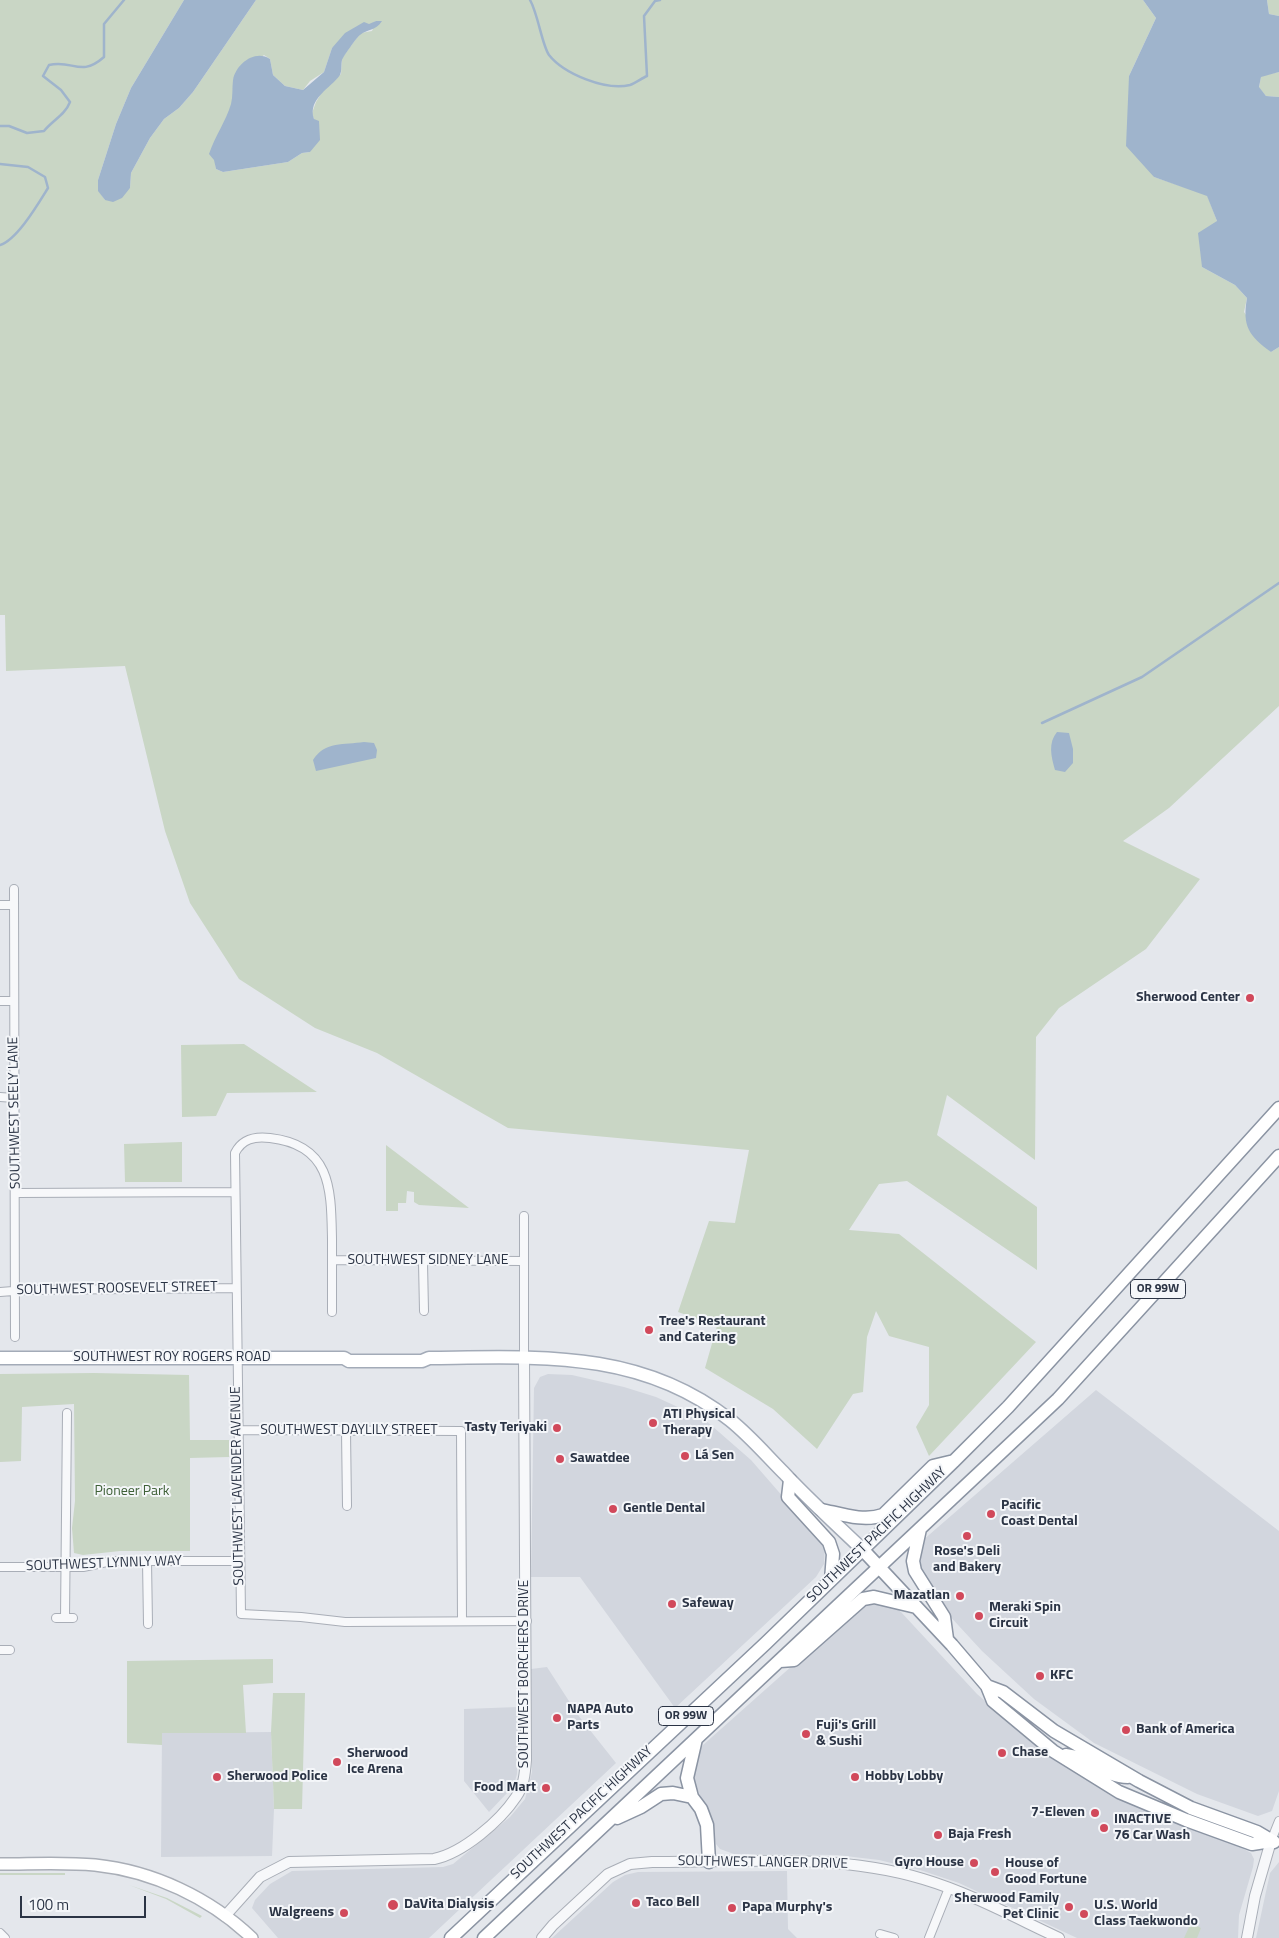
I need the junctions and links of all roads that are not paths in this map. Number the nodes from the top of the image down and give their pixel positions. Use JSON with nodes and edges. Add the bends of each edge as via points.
{"nodes":[{"id":1,"x":14,"y":889,"type":"dead end"},
{"id":2,"x":0,"y":905,"type":"edge"},
{"id":3,"x":13,"y":905,"type":"junction"},
{"id":4,"x":0,"y":1001,"type":"edge"},
{"id":5,"x":13,"y":1001,"type":"junction"},
{"id":6,"x":0,"y":1098,"type":"edge"},
{"id":7,"x":14,"y":1098,"type":"junction"},
{"id":8,"x":1279,"y":1108,"type":"edge"},
{"id":9,"x":1279,"y":1156,"type":"edge"},
{"id":10,"x":234,"y":1192,"type":"junction"},
{"id":11,"x":16,"y":1193,"type":"junction"},
{"id":12,"x":524,"y":1216,"type":"dead end"},
{"id":13,"x":332,"y":1260,"type":"junction"},
{"id":14,"x":524,"y":1261,"type":"junction"},
{"id":15,"x":423,"y":1262,"type":"junction"},
{"id":16,"x":235,"y":1288,"type":"junction"},
{"id":17,"x":14,"y":1291,"type":"junction"},
{"id":18,"x":0,"y":1292,"type":"edge"},
{"id":19,"x":424,"y":1311,"type":"dead end"},
{"id":20,"x":332,"y":1312,"type":"dead end"},
{"id":21,"x":15,"y":1337,"type":"dead end"},
{"id":22,"x":0,"y":1358,"type":"edge"},
{"id":23,"x":236,"y":1358,"type":"junction"},
{"id":24,"x":524,"y":1358,"type":"junction"},
{"id":25,"x":67,"y":1413,"type":"dead end"},
{"id":26,"x":237,"y":1430,"type":"junction"},
{"id":27,"x":346,"y":1431,"type":"junction"},
{"id":28,"x":954,"y":1461,"type":"junction"},
{"id":29,"x":790,"y":1480,"type":"junction"},
{"id":30,"x":347,"y":1506,"type":"dead end"},
{"id":31,"x":822,"y":1510,"type":"junction"},
{"id":32,"x":921,"y":1528,"type":"junction"},
{"id":33,"x":863,"y":1550,"type":"junction"},
{"id":34,"x":148,"y":1561,"type":"junction"},
{"id":35,"x":239,"y":1561,"type":"junction"},
{"id":36,"x":0,"y":1566,"type":"edge"},
{"id":37,"x":65,"y":1567,"type":"junction"},
{"id":38,"x":880,"y":1568,"type":"junction"},
{"id":39,"x":831,"y":1580,"type":"junction"},
{"id":40,"x":916,"y":1607,"type":"junction"},
{"id":41,"x":56,"y":1618,"type":"dead end"},
{"id":42,"x":462,"y":1621,"type":"junction"},
{"id":43,"x":527,"y":1621,"type":"junction"},
{"id":44,"x":148,"y":1624,"type":"dead end"},
{"id":45,"x":947,"y":1639,"type":"junction"},
{"id":46,"x":0,"y":1650,"type":"edge"},
{"id":47,"x":10,"y":1650,"type":"dead end"},
{"id":48,"x":780,"y":1660,"type":"junction"},
{"id":49,"x":987,"y":1686,"type":"junction"},
{"id":50,"x":696,"y":1739,"type":"junction"},
{"id":51,"x":1058,"y":1755,"type":"junction"},
{"id":52,"x":1133,"y":1777,"type":"junction"},
{"id":53,"x":692,"y":1798,"type":"junction"},
{"id":54,"x":609,"y":1821,"type":"junction"},
{"id":55,"x":1279,"y":1821,"type":"edge"},
{"id":56,"x":1275,"y":1842,"type":"edge"},
{"id":57,"x":709,"y":1862,"type":"junction"},
{"id":58,"x":0,"y":1864,"type":"edge"},
{"id":59,"x":949,"y":1888,"type":"junction"},
{"id":60,"x":225,"y":1916,"type":"junction"},
{"id":61,"x":0,"y":1932,"type":"edge"},
{"id":62,"x":880,"y":1934,"type":"dead end"},
{"id":63,"x":5,"y":1938,"type":"edge"},
{"id":64,"x":252,"y":1938,"type":"edge"},
{"id":65,"x":451,"y":1938,"type":"edge"},
{"id":66,"x":484,"y":1938,"type":"edge"},
{"id":67,"x":542,"y":1938,"type":"edge"},
{"id":68,"x":894,"y":1938,"type":"edge"},
{"id":69,"x":929,"y":1938,"type":"edge"},
{"id":70,"x":1058,"y":1938,"type":"edge"},
{"id":71,"x":1247,"y":1938,"type":"edge"}],
"edges":[{"from":1,"to":3,"type":"street","name":"SOUTHWEST SEELY LANE"},
{"from":2,"to":3,"type":"street"},
{"from":3,"to":5,"type":"street","name":"SOUTHWEST SEELY LANE"},
{"from":4,"to":5,"type":"street"},
{"from":5,"to":7,"type":"street","name":"SOUTHWEST SEELY LANE"},
{"from":6,"to":7,"type":"street"},
{"from":7,"to":11,"type":"street","name":"SOUTHWEST SEELY LANE"},
{"from":8,"to":28,"type":"main road","name":"SOUTHWEST PACIFIC HIGHWAY","number":"OR 99W","via":[[1014,1400]]},
{"from":9,"to":32,"type":"main road","name":"SOUTHWEST PACIFIC HIGHWAY","number":"OR 99W","via":[[1058,1399]]},
{"from":10,"to":11,"type":"street"},
{"from":10,"to":13,"type":"street","name":"SOUTHWEST LAVENDER AVENUE","via":[[235,1153],[240,1144],[250,1138],[266,1138],[298,1145],[320,1165],[330,1188]]},
{"from":10,"to":16,"type":"street","name":"SOUTHWEST LAVENDER AVENUE"},
{"from":11,"to":17,"type":"street","name":"SOUTHWEST SEELY LANE"},
{"from":12,"to":14,"type":"street","name":"SOUTHWEST BORCHERS DRIVE"},
{"from":13,"to":15,"type":"street","name":"SOUTHWEST SIDNEY LANE"},
{"from":13,"to":20,"type":"street","name":"SOUTHWEST LAVENDER AVENUE"},
{"from":14,"to":15,"type":"street","name":"SOUTHWEST SIDNEY LANE"},
{"from":14,"to":24,"type":"street","name":"SOUTHWEST BORCHERS DRIVE"},
{"from":15,"to":19,"type":"street"},
{"from":16,"to":17,"type":"street","name":"SOUTHWEST ROOSEVELT STREET"},
{"from":16,"to":23,"type":"street","name":"SOUTHWEST LAVENDER AVENUE"},
{"from":17,"to":18,"type":"street","name":"SOUTHWEST ROOSEVELT STREET"},
{"from":17,"to":21,"type":"street","name":"SOUTHWEST SEELY LANE"},
{"from":22,"to":23,"type":"main road","name":"SOUTHWEST ROY ROGERS ROAD"},
{"from":23,"to":24,"type":"main road","name":"SOUTHWEST ROY ROGERS ROAD","via":[[344,1358],[351,1353],[421,1354],[430,1358]]},
{"from":23,"to":26,"type":"street","name":"SOUTHWEST LAVENDER AVENUE"},
{"from":24,"to":29,"type":"main road","name":"SOUTHWEST ROY ROGERS ROAD","via":[[610,1364],[682,1389],[742,1430]]},
{"from":24,"to":43,"type":"street","name":"SOUTHWEST BORCHERS DRIVE"},
{"from":25,"to":37,"type":"street"},
{"from":26,"to":27,"type":"street","name":"SOUTHWEST DAYLILY STREET"},
{"from":26,"to":35,"type":"street","name":"SOUTHWEST LAVENDER AVENUE"},
{"from":27,"to":30,"type":"street"},
{"from":27,"to":42,"type":"street","name":"SOUTHWEST DAYLILY STREET","via":[[461,1431]]},
{"from":28,"to":31,"type":"main road","via":[[933,1466],[883,1515],[860,1517]]},
{"from":28,"to":33,"type":"main road","name":"SOUTHWEST PACIFIC HIGHWAY","number":"OR 99W"},
{"from":29,"to":31,"type":"main road","name":"SOUTHWEST ROY ROGERS ROAD"},
{"from":29,"to":39,"type":"main road","via":[[788,1497],[822,1534],[831,1549]]},
{"from":31,"to":33,"type":"main road","name":"SOUTHWEST ROY ROGERS ROAD"},
{"from":32,"to":38,"type":"main road","name":"SOUTHWEST PACIFIC HIGHWAY","number":"OR 99W"},
{"from":32,"to":45,"type":"main road","via":[[913,1561],[915,1571],[944,1617]]},
{"from":33,"to":38,"type":"main road","name":"SOUTHWEST ROY ROGERS ROAD"},
{"from":33,"to":39,"type":"main road","name":"SOUTHWEST PACIFIC HIGHWAY","number":"OR 99W"},
{"from":34,"to":35,"type":"street","name":"SOUTHWEST LYNNLY WAY"},
{"from":34,"to":37,"type":"street","name":"SOUTHWEST LYNNLY WAY","via":[[112,1561]]},
{"from":34,"to":44,"type":"street"},
{"from":35,"to":42,"type":"street","name":"SOUTHWEST LAVENDER AVENUE","via":[[240,1614],[345,1622]]},
{"from":36,"to":37,"type":"street","name":"SOUTHWEST LYNNLY WAY"},
{"from":37,"to":41,"type":"street","via":[[69,1618]]},
{"from":38,"to":40,"type":"main road","name":"SOUTHWEST ROY ROGERS ROAD"},
{"from":38,"to":48,"type":"main road","name":"SOUTHWEST PACIFIC HIGHWAY","number":"OR 99W"},
{"from":39,"to":65,"type":"main road","name":"SOUTHWEST PACIFIC HIGHWAY","number":"OR 99W"},
{"from":40,"to":45,"type":"main road","name":"SOUTHWEST ROY ROGERS ROAD"},
{"from":40,"to":48,"type":"main road","via":[[874,1597],[863,1599],[794,1660]]},
{"from":42,"to":43,"type":"street"},
{"from":43,"to":60,"type":"street","name":"SOUTHWEST BORCHERS DRIVE","via":[[525,1774],[516,1796],[501,1814],[466,1845],[443,1857],[296,1860],[283,1864],[254,1882]]},
{"from":45,"to":49,"type":"main road","name":"SOUTHWEST ROY ROGERS ROAD"},
{"from":46,"to":47,"type":"street"},
{"from":48,"to":50,"type":"main road","name":"SOUTHWEST PACIFIC HIGHWAY","number":"OR 99W"},
{"from":49,"to":51,"type":"main road","name":"SOUTHWEST ROY ROGERS ROAD","via":[[993,1700]]},
{"from":49,"to":52,"type":"main road","via":[[1003,1692],[1054,1731]]},
{"from":50,"to":53,"type":"main road","via":[[687,1774]]},
{"from":50,"to":54,"type":"main road","name":"SOUTHWEST PACIFIC HIGHWAY","number":"OR 99W"},
{"from":51,"to":52,"type":"main road","via":[[1076,1757],[1109,1773]]},
{"from":51,"to":56,"type":"main road","name":"SOUTHWEST ROY ROGERS ROAD","via":[[1120,1792],[1186,1820],[1252,1844]]},
{"from":52,"to":56,"type":"main road","via":[[1191,1808],[1257,1832]]},
{"from":53,"to":54,"type":"main road","via":[[673,1793],[661,1794],[641,1808]]},
{"from":53,"to":57,"type":"main road","via":[[707,1825]]},
{"from":54,"to":66,"type":"main road","name":"SOUTHWEST PACIFIC HIGHWAY","number":"OR 99W"},
{"from":55,"to":56,"type":"street"},
{"from":56,"to":71,"type":"street","via":[[1255,1896]]},
{"from":57,"to":59,"type":"street","name":"SOUTHWEST LANGER DRIVE","via":[[853,1864],[894,1871]]},
{"from":57,"to":67,"type":"street","name":"SOUTHWEST LANGER DRIVE","via":[[643,1862],[617,1869],[597,1884]]},
{"from":58,"to":60,"type":"main road","via":[[77,1864],[119,1869],[174,1886]]},
{"from":59,"to":69,"type":"street"},
{"from":59,"to":70,"type":"street","name":"SOUTHWEST LANGER DRIVE"},
{"from":60,"to":64,"type":"main road"},
{"from":61,"to":63,"type":"street"},
{"from":62,"to":68,"type":"street"}]}
